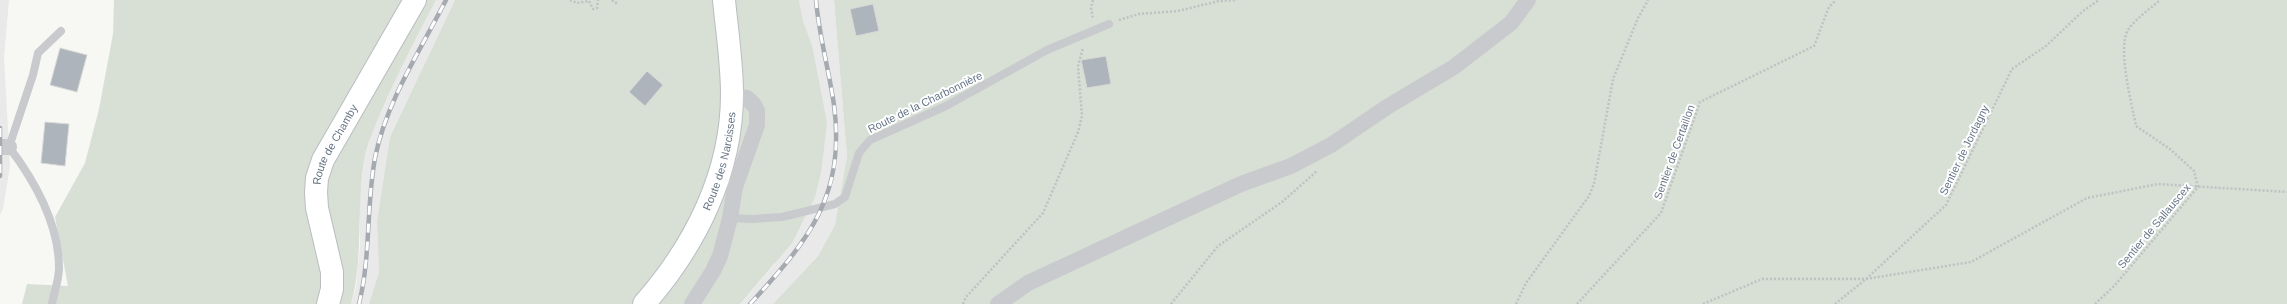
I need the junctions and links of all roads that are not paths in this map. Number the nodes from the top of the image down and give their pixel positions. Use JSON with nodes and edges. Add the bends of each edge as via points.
{"nodes":[{"id":1,"x":415,"y":0,"type":"edge"},
{"id":2,"x":724,"y":0,"type":"edge"},
{"id":3,"x":1528,"y":0,"type":"edge"},
{"id":4,"x":1109,"y":24,"type":"road end"},
{"id":5,"x":61,"y":31,"type":"dead end"},
{"id":6,"x":732,"y":96,"type":"junction"},
{"id":7,"x":4,"y":147,"type":"edge"},
{"id":8,"x":730,"y":218,"type":"junction"},
{"id":9,"x":52,"y":304,"type":"edge"},
{"id":10,"x":328,"y":304,"type":"edge"},
{"id":11,"x":644,"y":304,"type":"edge"},
{"id":12,"x":692,"y":304,"type":"edge"},
{"id":13,"x":998,"y":304,"type":"edge"}],
"edges":[{"from":1,"to":10,"type":"street","name":"Route de Chamby","via":[[323,160],[317,178],[317,208],[332,272],[332,289]]},
{"from":2,"to":6,"type":"street","name":"Route des Narcisses"},
{"from":3,"to":13,"type":"street","via":[[1511,23],[1454,67],[1387,107],[1331,145],[1291,166],[1241,184],[1028,283]]},
{"from":4,"to":8,"type":"lane","name":"Route de la Charbonnière","via":[[1046,50],[946,106],[870,140],[859,153],[845,197],[835,204],[782,217]]},
{"from":5,"to":7,"type":"lane","via":[[38,53],[33,75]]},
{"from":6,"to":8,"type":"street","via":[[747,98],[754,105],[758,118],[735,187]]},
{"from":6,"to":11,"type":"street","name":"Route des Narcisses","via":[[728,141],[716,183],[699,226],[664,281]]},
{"from":7,"to":9,"type":"lane","via":[[27,173],[52,228],[59,268]]},
{"from":8,"to":12,"type":"street","via":[[713,271]]}]}
